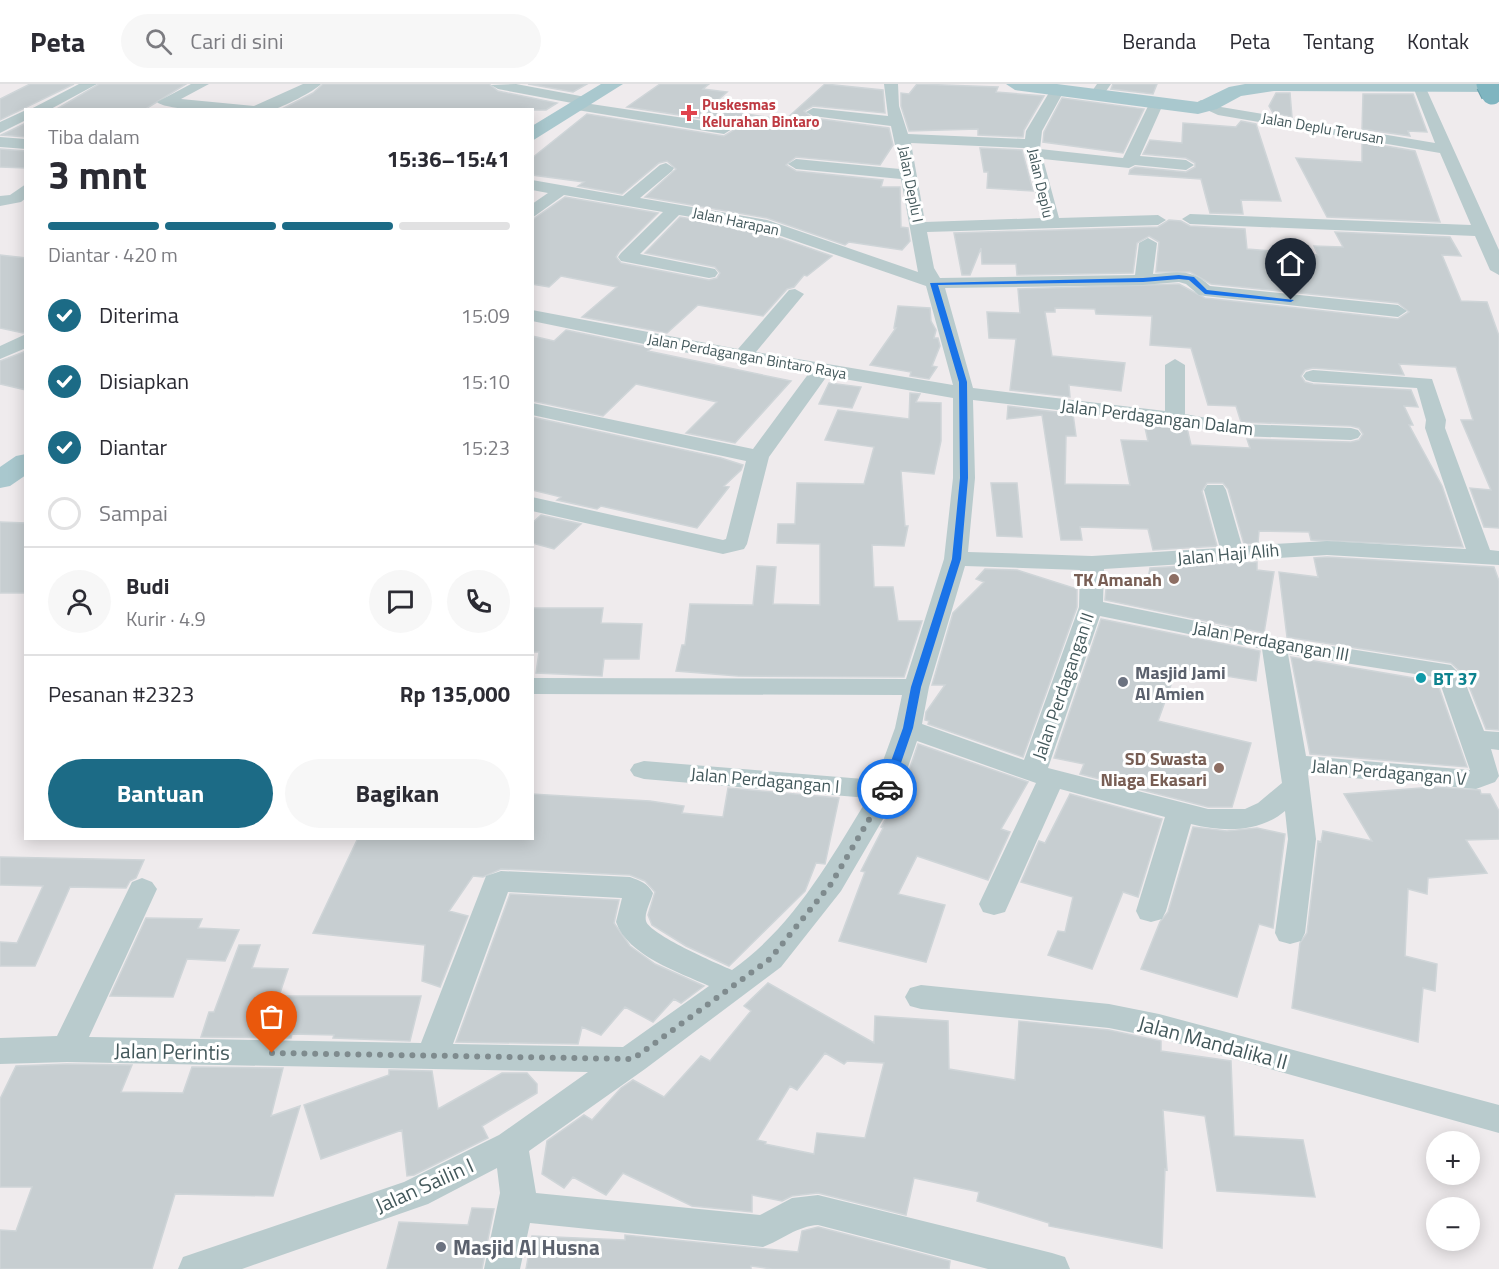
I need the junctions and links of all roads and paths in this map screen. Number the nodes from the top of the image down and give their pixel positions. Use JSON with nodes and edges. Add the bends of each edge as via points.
{"nodes":[{"id":1,"x":90,"y":84,"type":"edge"},
{"id":2,"x":202,"y":84,"type":"edge"},
{"id":3,"x":314,"y":84,"type":"edge"},
{"id":4,"x":614,"y":84,"type":"edge"},
{"id":5,"x":891,"y":84,"type":"edge"},
{"id":6,"x":1015,"y":84,"type":"edge"},
{"id":7,"x":498,"y":85,"type":"edge"},
{"id":8,"x":1354,"y":85,"type":"edge"},
{"id":9,"x":1418,"y":86,"type":"junction"},
{"id":10,"x":1234,"y":88,"type":"edge"},
{"id":11,"x":1493,"y":88,"type":"edge"},
{"id":12,"x":1058,"y":89,"type":"junction"},
{"id":13,"x":1101,"y":89,"type":"edge"},
{"id":14,"x":164,"y":102,"type":"junction"},
{"id":15,"x":1157,"y":102,"type":"junction"},
{"id":16,"x":581,"y":103,"type":"junction"},
{"id":17,"x":1200,"y":106,"type":"junction"},
{"id":18,"x":40,"y":108,"type":"edge"},
{"id":19,"x":153,"y":108,"type":"edge"},
{"id":20,"x":232,"y":108,"type":"edge"},
{"id":21,"x":262,"y":108,"type":"edge"},
{"id":22,"x":0,"y":110,"type":"edge"},
{"id":23,"x":813,"y":112,"type":"dead end"},
{"id":24,"x":24,"y":114,"type":"edge"},
{"id":25,"x":24,"y":115,"type":"edge"},
{"id":26,"x":897,"y":122,"type":"junction"},
{"id":27,"x":0,"y":128,"type":"edge"},
{"id":28,"x":724,"y":129,"type":"dead end"},
{"id":29,"x":534,"y":134,"type":"edge"},
{"id":30,"x":902,"y":138,"type":"junction"},
{"id":31,"x":0,"y":142,"type":"edge"},
{"id":32,"x":24,"y":144,"type":"edge"},
{"id":33,"x":1032,"y":148,"type":"junction"},
{"id":34,"x":1446,"y":149,"type":"junction"},
{"id":35,"x":1130,"y":160,"type":"junction"},
{"id":36,"x":796,"y":164,"type":"dead end"},
{"id":37,"x":1186,"y":165,"type":"dead end"},
{"id":38,"x":666,"y":168,"type":"dead end"},
{"id":39,"x":907,"y":176,"type":"junction"},
{"id":40,"x":534,"y":185,"type":"edge"},
{"id":41,"x":561,"y":190,"type":"junction"},
{"id":42,"x":24,"y":191,"type":"edge"},
{"id":43,"x":0,"y":201,"type":"edge"},
{"id":44,"x":627,"y":201,"type":"junction"},
{"id":45,"x":675,"y":209,"type":"junction"},
{"id":46,"x":534,"y":211,"type":"edge"},
{"id":47,"x":1190,"y":219,"type":"dead end"},
{"id":48,"x":1158,"y":220,"type":"dead end"},
{"id":49,"x":1052,"y":224,"type":"junction"},
{"id":50,"x":919,"y":227,"type":"junction"},
{"id":51,"x":1481,"y":231,"type":"junction"},
{"id":52,"x":1149,"y":243,"type":"dead end"},
{"id":53,"x":1499,"y":270,"type":"edge"},
{"id":54,"x":709,"y":273,"type":"dead end"},
{"id":55,"x":1143,"y":280,"type":"junction"},
{"id":56,"x":934,"y":283,"type":"junction"},
{"id":57,"x":795,"y":294,"type":"dead end"},
{"id":58,"x":1398,"y":311,"type":"dead end"},
{"id":59,"x":534,"y":315,"type":"edge"},
{"id":60,"x":0,"y":330,"type":"edge"},
{"id":61,"x":24,"y":335,"type":"edge"},
{"id":62,"x":24,"y":341,"type":"edge"},
{"id":63,"x":0,"y":353,"type":"edge"},
{"id":64,"x":743,"y":356,"type":"junction"},
{"id":65,"x":1175,"y":365,"type":"dead end"},
{"id":66,"x":821,"y":370,"type":"junction"},
{"id":67,"x":1313,"y":376,"type":"dead end"},
{"id":68,"x":962,"y":393,"type":"junction"},
{"id":69,"x":534,"y":409,"type":"edge"},
{"id":70,"x":1175,"y":418,"type":"junction"},
{"id":71,"x":1351,"y":434,"type":"dead end"},
{"id":72,"x":758,"y":457,"type":"junction"},
{"id":73,"x":24,"y":463,"type":"edge"},
{"id":74,"x":0,"y":480,"type":"edge"},
{"id":75,"x":1215,"y":490,"type":"dead end"},
{"id":76,"x":534,"y":504,"type":"edge"},
{"id":77,"x":1233,"y":555,"type":"junction"},
{"id":78,"x":1490,"y":557,"type":"edge"},
{"id":79,"x":956,"y":559,"type":"junction"},
{"id":80,"x":1092,"y":563,"type":"junction"},
{"id":81,"x":1091,"y":607,"type":"junction"},
{"id":82,"x":1274,"y":644,"type":"junction"},
{"id":83,"x":1450,"y":677,"type":"joint"},
{"id":84,"x":534,"y":686,"type":"edge"},
{"id":85,"x":916,"y":687,"type":"junction"},
{"id":86,"x":908,"y":728,"type":"junction"},
{"id":87,"x":1487,"y":740,"type":"edge"},
{"id":88,"x":644,"y":770,"type":"dead end"},
{"id":89,"x":1043,"y":775,"type":"junction"},
{"id":90,"x":1294,"y":776,"type":"junction"},
{"id":91,"x":886,"y":790,"type":"junction"},
{"id":92,"x":1180,"y":813,"type":"junction"},
{"id":93,"x":142,"y":889,"type":"dead end"},
{"id":94,"x":994,"y":904,"type":"dead end"},
{"id":95,"x":1151,"y":911,"type":"dead end"},
{"id":96,"x":1290,"y":933,"type":"dead end"},
{"id":97,"x":736,"y":984,"type":"junction"},
{"id":98,"x":921,"y":997,"type":"dead end"},
{"id":99,"x":67,"y":1049,"type":"junction"},
{"id":100,"x":0,"y":1051,"type":"edge"},
{"id":101,"x":432,"y":1056,"type":"junction"},
{"id":102,"x":633,"y":1059,"type":"junction"},
{"id":103,"x":1499,"y":1119,"type":"edge"},
{"id":104,"x":511,"y":1144,"type":"junction"},
{"id":105,"x":515,"y":1206,"type":"junction"},
{"id":106,"x":196,"y":1269,"type":"edge"},
{"id":107,"x":502,"y":1269,"type":"edge"},
{"id":108,"x":1052,"y":1269,"type":"edge"}],
"edges":[{"from":1,"to":18,"type":"street"},
{"from":2,"to":14,"type":"street"},
{"from":3,"to":21,"type":"street"},
{"from":4,"to":16,"type":"main road"},
{"from":5,"to":26,"type":"street","name":"Jalan Deplu I"},
{"from":6,"to":12,"type":"main road"},
{"from":7,"to":16,"type":"street"},
{"from":8,"to":9,"type":"main road"},
{"from":8,"to":10,"type":"main road"},
{"from":9,"to":11,"type":"main road"},
{"from":9,"to":34,"type":"street"},
{"from":10,"to":17,"type":"main road"},
{"from":12,"to":13,"type":"main road"},
{"from":12,"to":33,"type":"street","name":"Jalan Deplu","via":[[1034,131]]},
{"from":13,"to":15,"type":"main road"},
{"from":14,"to":19,"type":"street"},
{"from":14,"to":20,"type":"street"},
{"from":15,"to":17,"type":"main road"},
{"from":15,"to":35,"type":"street"},
{"from":16,"to":28,"type":"street"},
{"from":16,"to":29,"type":"main road"},
{"from":17,"to":34,"type":"street","name":"Jalan Deplu Terusan"},
{"from":22,"to":24,"type":"street"},
{"from":23,"to":26,"type":"street"},
{"from":25,"to":27,"type":"street"},
{"from":26,"to":30,"type":"street","name":"Jalan Deplu I"},
{"from":30,"to":33,"type":"street"},
{"from":30,"to":39,"type":"street","name":"Jalan Deplu I"},
{"from":31,"to":32,"type":"street"},
{"from":33,"to":35,"type":"street"},
{"from":33,"to":49,"type":"street","name":"Jalan Deplu"},
{"from":34,"to":51,"type":"street"},
{"from":35,"to":37,"type":"street"},
{"from":36,"to":39,"type":"street"},
{"from":38,"to":44,"type":"street"},
{"from":39,"to":50,"type":"street","name":"Jalan Deplu I"},
{"from":40,"to":41,"type":"street","name":"Jalan Harapan"},
{"from":41,"to":44,"type":"street","name":"Jalan Harapan"},
{"from":41,"to":46,"type":"street"},
{"from":42,"to":43,"type":"street","via":[[15,199]]},
{"from":44,"to":45,"type":"street","name":"Jalan Harapan"},
{"from":45,"to":54,"type":"street","via":[[627,257]]},
{"from":45,"to":56,"type":"street","name":"Jalan Harapan","via":[[761,224]]},
{"from":47,"to":51,"type":"street"},
{"from":48,"to":49,"type":"street"},
{"from":49,"to":50,"type":"street","name":"Jalan Deplu"},
{"from":50,"to":56,"type":"street","name":"Jalan Deplu I","via":[[925,268]]},
{"from":51,"to":53,"type":"street"},
{"from":52,"to":55,"type":"street"},
{"from":55,"to":56,"type":"street","name":"Jalan Harapan"},
{"from":55,"to":58,"type":"street","name":"Jalan Harapan","via":[[1179,277],[1192,279],[1205,291]]},
{"from":56,"to":68,"type":"street","via":[[963,382]]},
{"from":57,"to":64,"type":"street"},
{"from":59,"to":64,"type":"street","name":"Jalan Perdagangan Bintaro Raya"},
{"from":60,"to":61,"type":"street"},
{"from":62,"to":63,"type":"street"},
{"from":64,"to":66,"type":"street","name":"Jalan Perdagangan Bintaro Raya"},
{"from":65,"to":70,"type":"street"},
{"from":66,"to":68,"type":"street","name":"Jalan Perdagangan Bintaro Raya"},
{"from":66,"to":72,"type":"street"},
{"from":67,"to":78,"type":"street","via":[[1425,383],[1435,428]]},
{"from":68,"to":70,"type":"street","name":"Jalan Perdagangan Dalam"},
{"from":68,"to":79,"type":"street","via":[[964,478]]},
{"from":69,"to":72,"type":"street"},
{"from":70,"to":71,"type":"street","name":"Jalan Perdagangan Dalam","via":[[1239,430]]},
{"from":72,"to":76,"type":"street","via":[[736,544],[730,547]]},
{"from":73,"to":74,"type":"main road"},
{"from":75,"to":77,"type":"street"},
{"from":77,"to":78,"type":"street","name":"Jalan Haji Alih","via":[[1328,548]]},
{"from":77,"to":80,"type":"street","name":"Jalan Haji Alih"},
{"from":79,"to":80,"type":"street","name":"Jalan Haji Alih"},
{"from":79,"to":85,"type":"street"},
{"from":80,"to":81,"type":"street","name":"Jalan Perdagangan II"},
{"from":81,"to":82,"type":"street","name":"Jalan Perdagangan III"},
{"from":81,"to":89,"type":"street","name":"Jalan Perdagangan II"},
{"from":82,"to":83,"type":"street","name":"Jalan Perdagangan III","via":[[1439,669]]},
{"from":82,"to":90,"type":"street"},
{"from":83,"to":87,"type":"street","name":"Jalan Perdagangan V"},
{"from":84,"to":85,"type":"street"},
{"from":85,"to":86,"type":"street"},
{"from":86,"to":89,"type":"street"},
{"from":86,"to":91,"type":"street"},
{"from":87,"to":90,"type":"street","name":"Jalan Perdagangan V","via":[[1485,776],[1481,779]]},
{"from":88,"to":91,"type":"street","name":"Jalan Perdagangan I"},
{"from":89,"to":92,"type":"street"},
{"from":89,"to":94,"type":"street","name":"Jalan Perdagangan II"},
{"from":90,"to":92,"type":"street","via":[[1268,810],[1249,819],[1208,819]]},
{"from":90,"to":96,"type":"street","via":[[1302,840]]},
{"from":91,"to":97,"type":"street","via":[[831,884],[770,959]]},
{"from":92,"to":95,"type":"street"},
{"from":93,"to":99,"type":"street"},
{"from":97,"to":101,"type":"street","via":[[655,945],[632,927],[630,921],[638,893],[635,890],[501,881],[496,883]]},
{"from":97,"to":102,"type":"street"},
{"from":98,"to":103,"type":"street","name":"Jalan Mandalika II","via":[[1109,1016],[1159,1026]]},
{"from":99,"to":100,"type":"street","name":"Jalan Perintis"},
{"from":99,"to":101,"type":"street","name":"Jalan Perintis"},
{"from":101,"to":102,"type":"street","name":"Jalan Perintis"},
{"from":102,"to":104,"type":"street","name":"Jalan Sailin I"},
{"from":104,"to":105,"type":"street","via":[[518,1193]]},
{"from":104,"to":106,"type":"street","name":"Jalan Sailin I","via":[[415,1193]]},
{"from":105,"to":107,"type":"street"},
{"from":105,"to":108,"type":"street","via":[[763,1230],[777,1225],[788,1214],[818,1210]]}]}
